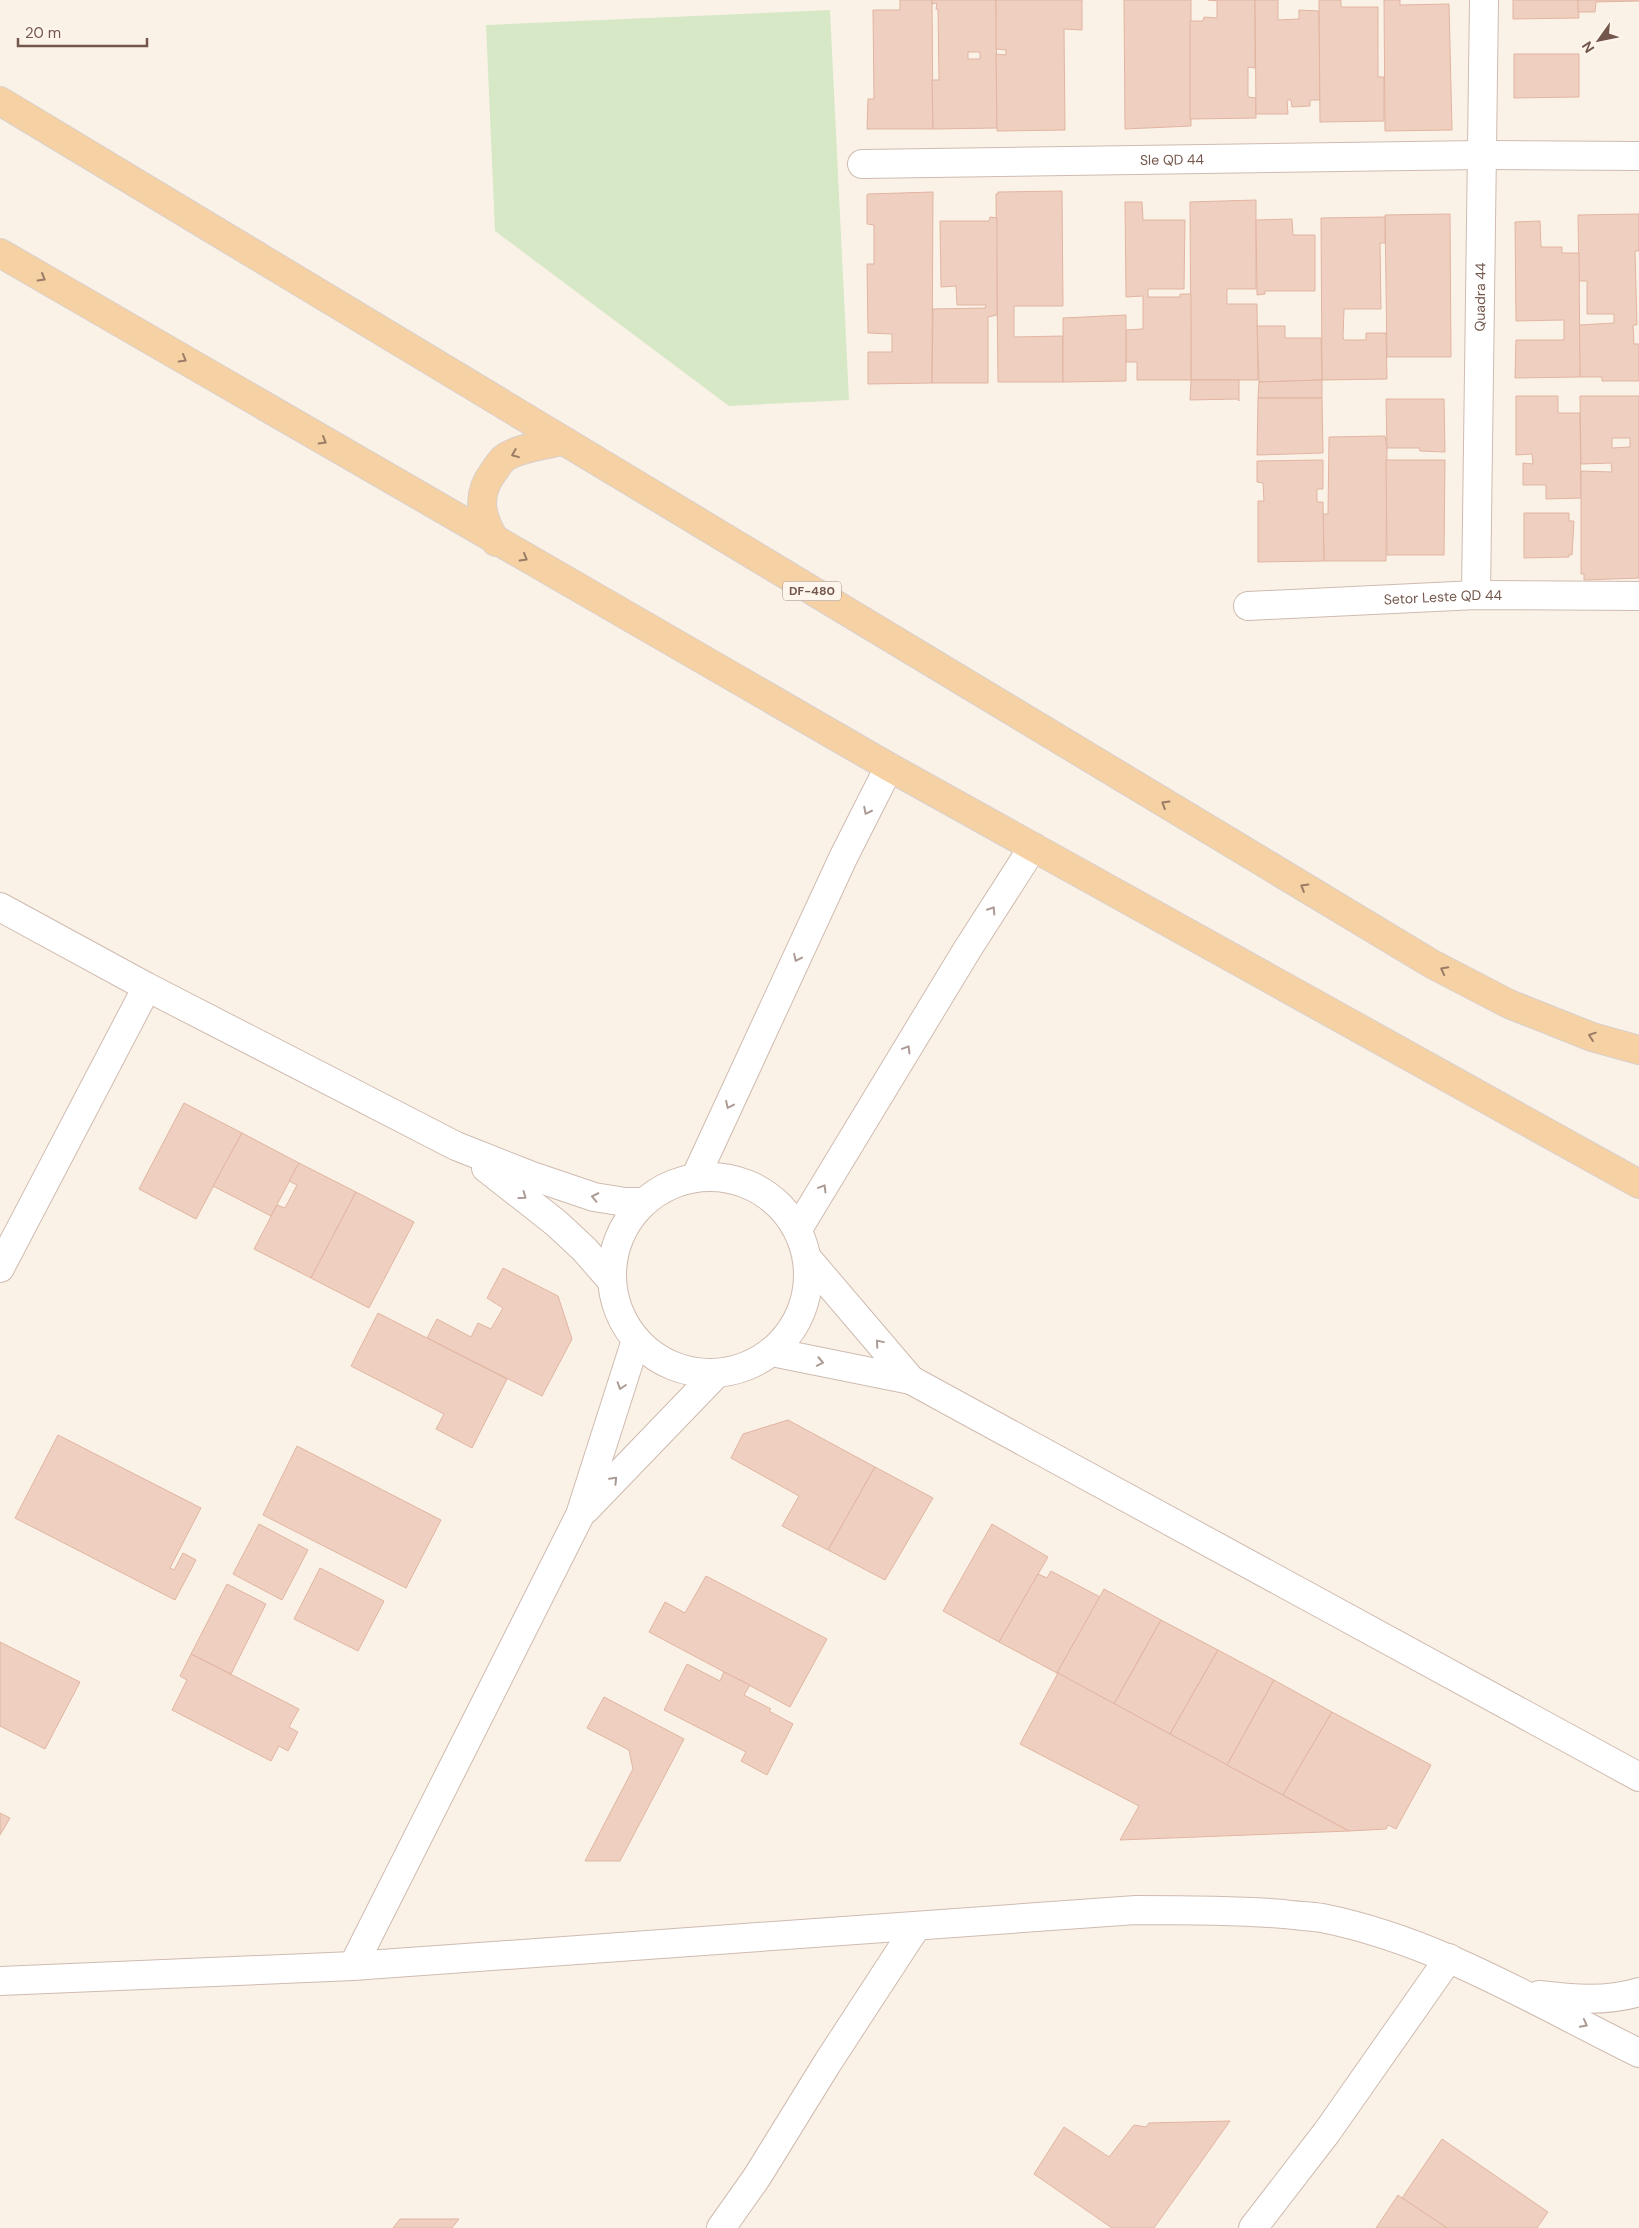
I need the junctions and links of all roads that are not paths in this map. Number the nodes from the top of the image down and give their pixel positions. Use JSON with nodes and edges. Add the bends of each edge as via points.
{"nodes":[{"id":1,"x":1484,"y":0,"type":"edge"},
{"id":2,"x":0,"y":101,"type":"edge"},
{"id":3,"x":1481,"y":154,"type":"junction"},
{"id":4,"x":1639,"y":156,"type":"edge"},
{"id":5,"x":862,"y":164,"type":"dead end"},
{"id":6,"x":0,"y":253,"type":"edge"},
{"id":7,"x":562,"y":441,"type":"junction"},
{"id":8,"x":496,"y":542,"type":"junction"},
{"id":9,"x":1476,"y":595,"type":"junction"},
{"id":10,"x":1639,"y":596,"type":"edge"},
{"id":11,"x":1248,"y":606,"type":"dead end"},
{"id":12,"x":888,"y":767,"type":"junction"},
{"id":13,"x":1033,"y":847,"type":"junction"},
{"id":14,"x":0,"y":907,"type":"edge"},
{"id":15,"x":147,"y":986,"type":"junction"},
{"id":16,"x":1639,"y":1050,"type":"edge"},
{"id":17,"x":456,"y":1146,"type":"junction"},
{"id":18,"x":696,"y":1176,"type":"junction"},
{"id":19,"x":1639,"y":1184,"type":"edge"},
{"id":20,"x":644,"y":1202,"type":"junction"},
{"id":21,"x":798,"y":1229,"type":"junction"},
{"id":22,"x":807,"y":1258,"type":"junction"},
{"id":23,"x":0,"y":1268,"type":"edge"},
{"id":24,"x":612,"y":1281,"type":"junction"},
{"id":25,"x":636,"y":1340,"type":"junction"},
{"id":26,"x":772,"y":1352,"type":"junction"},
{"id":27,"x":716,"y":1374,"type":"junction"},
{"id":28,"x":911,"y":1380,"type":"junction"},
{"id":29,"x":580,"y":1515,"type":"junction"},
{"id":30,"x":1639,"y":1777,"type":"edge"},
{"id":31,"x":916,"y":1927,"type":"junction"},
{"id":32,"x":1449,"y":1958,"type":"junction"},
{"id":33,"x":353,"y":1966,"type":"junction"},
{"id":34,"x":0,"y":1982,"type":"edge"},
{"id":35,"x":1639,"y":1992,"type":"edge"},
{"id":36,"x":1526,"y":1994,"type":"junction"},
{"id":37,"x":1639,"y":2053,"type":"edge"},
{"id":38,"x":721,"y":2228,"type":"edge"},
{"id":39,"x":1253,"y":2228,"type":"edge"}],
"edges":[{"from":1,"to":3,"type":"street","name":"Quadra 44"},
{"from":2,"to":7,"type":"main road","number":"DF-480"},
{"from":3,"to":4,"type":"street","name":"Sle QD 44"},
{"from":3,"to":5,"type":"street","name":"Sle QD 44"},
{"from":3,"to":9,"type":"street","name":"Quadra 44"},
{"from":6,"to":8,"type":"main road","one_way":true},
{"from":7,"to":8,"type":"main road","one_way":true,"via":[[504,458],[490,476],[481,497],[485,523]]},
{"from":16,"to":7,"type":"main road","number":"DF-480","one_way":true,"via":[[1592,1037],[1509,1004],[1432,964]]},
{"from":8,"to":12,"type":"main road","one_way":true},
{"from":9,"to":10,"type":"street","name":"Setor Leste QD 44"},
{"from":9,"to":11,"type":"street","name":"Setor Leste QD 44"},
{"from":12,"to":13,"type":"main road"},
{"from":12,"to":18,"type":"street","one_way":true},
{"from":13,"to":19,"type":"main road"},
{"from":21,"to":13,"type":"street","one_way":true},
{"from":14,"to":15,"type":"street"},
{"from":15,"to":17,"type":"street"},
{"from":15,"to":23,"type":"street"},
{"from":20,"to":17,"type":"street","one_way":true,"via":[[594,1198]]},
{"from":17,"to":24,"type":"street","one_way":true,"via":[[556,1223]]},
{"from":18,"to":20,"type":"street","via":[[671,1184]]},
{"from":18,"to":21,"type":"street","via":[[736,1179],[772,1198]]},
{"from":20,"to":24,"type":"street","via":[[630,1215],[618,1237]]},
{"from":21,"to":22,"type":"street"},
{"from":22,"to":26,"type":"street","via":[[808,1284],[802,1310],[789,1334]]},
{"from":28,"to":22,"type":"street","one_way":true},
{"from":24,"to":25,"type":"street","via":[[621,1317]]},
{"from":25,"to":27,"type":"street","via":[[659,1359],[687,1370]]},
{"from":25,"to":29,"type":"street","one_way":true},
{"from":26,"to":27,"type":"street","via":[[746,1367]]},
{"from":26,"to":28,"type":"street","one_way":true},
{"from":29,"to":27,"type":"street","one_way":true},
{"from":28,"to":30,"type":"street"},
{"from":29,"to":33,"type":"street"},
{"from":31,"to":32,"type":"street","via":[[1136,1910],[1245,1911],[1321,1918],[1385,1935]]},
{"from":31,"to":33,"type":"street"},
{"from":31,"to":38,"type":"street","via":[[757,2178]]},
{"from":32,"to":36,"type":"street"},
{"from":32,"to":39,"type":"street","via":[[1327,2132]]},
{"from":33,"to":34,"type":"street"},
{"from":35,"to":36,"type":"street","via":[[1592,1998]]},
{"from":36,"to":37,"type":"street","one_way":true}]}
